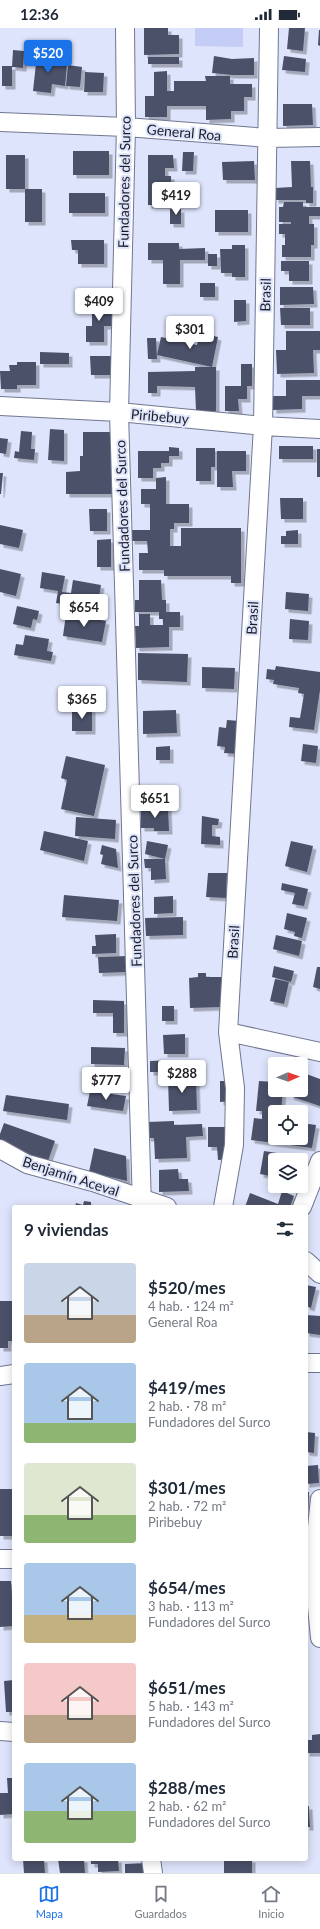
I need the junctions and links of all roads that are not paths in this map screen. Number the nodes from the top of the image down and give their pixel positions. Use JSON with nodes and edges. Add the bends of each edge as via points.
{"nodes":[{"id":1,"x":126,"y":28,"type":"edge"},
{"id":2,"x":269,"y":28,"type":"edge"},
{"id":3,"x":0,"y":122,"type":"edge"},
{"id":4,"x":126,"y":127,"type":"junction"},
{"id":5,"x":320,"y":137,"type":"edge"},
{"id":6,"x":268,"y":138,"type":"junction"},
{"id":7,"x":0,"y":406,"type":"edge"},
{"id":8,"x":119,"y":412,"type":"junction"},
{"id":9,"x":263,"y":426,"type":"junction"},
{"id":10,"x":320,"y":429,"type":"edge"},
{"id":11,"x":228,"y":1032,"type":"junction"},
{"id":12,"x":320,"y":1052,"type":"edge"},
{"id":13,"x":0,"y":1149,"type":"edge"},
{"id":14,"x":320,"y":1161,"type":"edge"},
{"id":15,"x":142,"y":1203,"type":"edge"},
{"id":16,"x":154,"y":1205,"type":"edge"},
{"id":17,"x":223,"y":1205,"type":"edge"},
{"id":18,"x":303,"y":1205,"type":"edge"},
{"id":19,"x":308,"y":1263,"type":"edge"},
{"id":20,"x":320,"y":1274,"type":"edge"},
{"id":21,"x":308,"y":1362,"type":"edge"},
{"id":22,"x":320,"y":1363,"type":"edge"},
{"id":23,"x":12,"y":1374,"type":"edge"},
{"id":24,"x":0,"y":1376,"type":"edge"},
{"id":25,"x":320,"y":1499,"type":"edge"},
{"id":26,"x":0,"y":1559,"type":"edge"},
{"id":27,"x":12,"y":1559,"type":"edge"},
{"id":28,"x":310,"y":1565,"type":"edge"},
{"id":29,"x":320,"y":1638,"type":"edge"},
{"id":30,"x":0,"y":1732,"type":"edge"},
{"id":31,"x":12,"y":1732,"type":"edge"},
{"id":32,"x":151,"y":1861,"type":"edge"},
{"id":33,"x":153,"y":1873,"type":"edge"}],
"edges":[{"from":1,"to":4,"type":"street","name":"Fundadores del Surco"},
{"from":2,"to":6,"type":"street","name":"Brasil"},
{"from":3,"to":4,"type":"street","name":"General Roa"},
{"from":4,"to":6,"type":"street","name":"General Roa"},
{"from":4,"to":8,"type":"street","name":"Fundadores del Surco"},
{"from":5,"to":6,"type":"street","name":"General Roa"},
{"from":6,"to":9,"type":"street","name":"Brasil"},
{"from":7,"to":8,"type":"street","name":"Piribebuy"},
{"from":8,"to":9,"type":"street","name":"Piribebuy"},
{"from":8,"to":15,"type":"street","name":"Fundadores del Surco"},
{"from":9,"to":10,"type":"street","name":"Piribebuy"},
{"from":9,"to":11,"type":"street","name":"Brasil"},
{"from":11,"to":12,"type":"street"},
{"from":11,"to":17,"type":"street","name":"Brasil","via":[[235,1088],[234,1145]]},
{"from":13,"to":15,"type":"street","name":"Benjamín Aceval","via":[[27,1164]]},
{"from":14,"to":18,"type":"street"},
{"from":15,"to":16,"type":"street","name":"Benjamín Aceval"},
{"from":19,"to":20,"type":"street"},
{"from":21,"to":22,"type":"street"},
{"from":23,"to":24,"type":"street"},
{"from":25,"to":28,"type":"street"},
{"from":26,"to":27,"type":"street"},
{"from":28,"to":29,"type":"street"},
{"from":30,"to":31,"type":"street"},
{"from":32,"to":33,"type":"street"}]}
